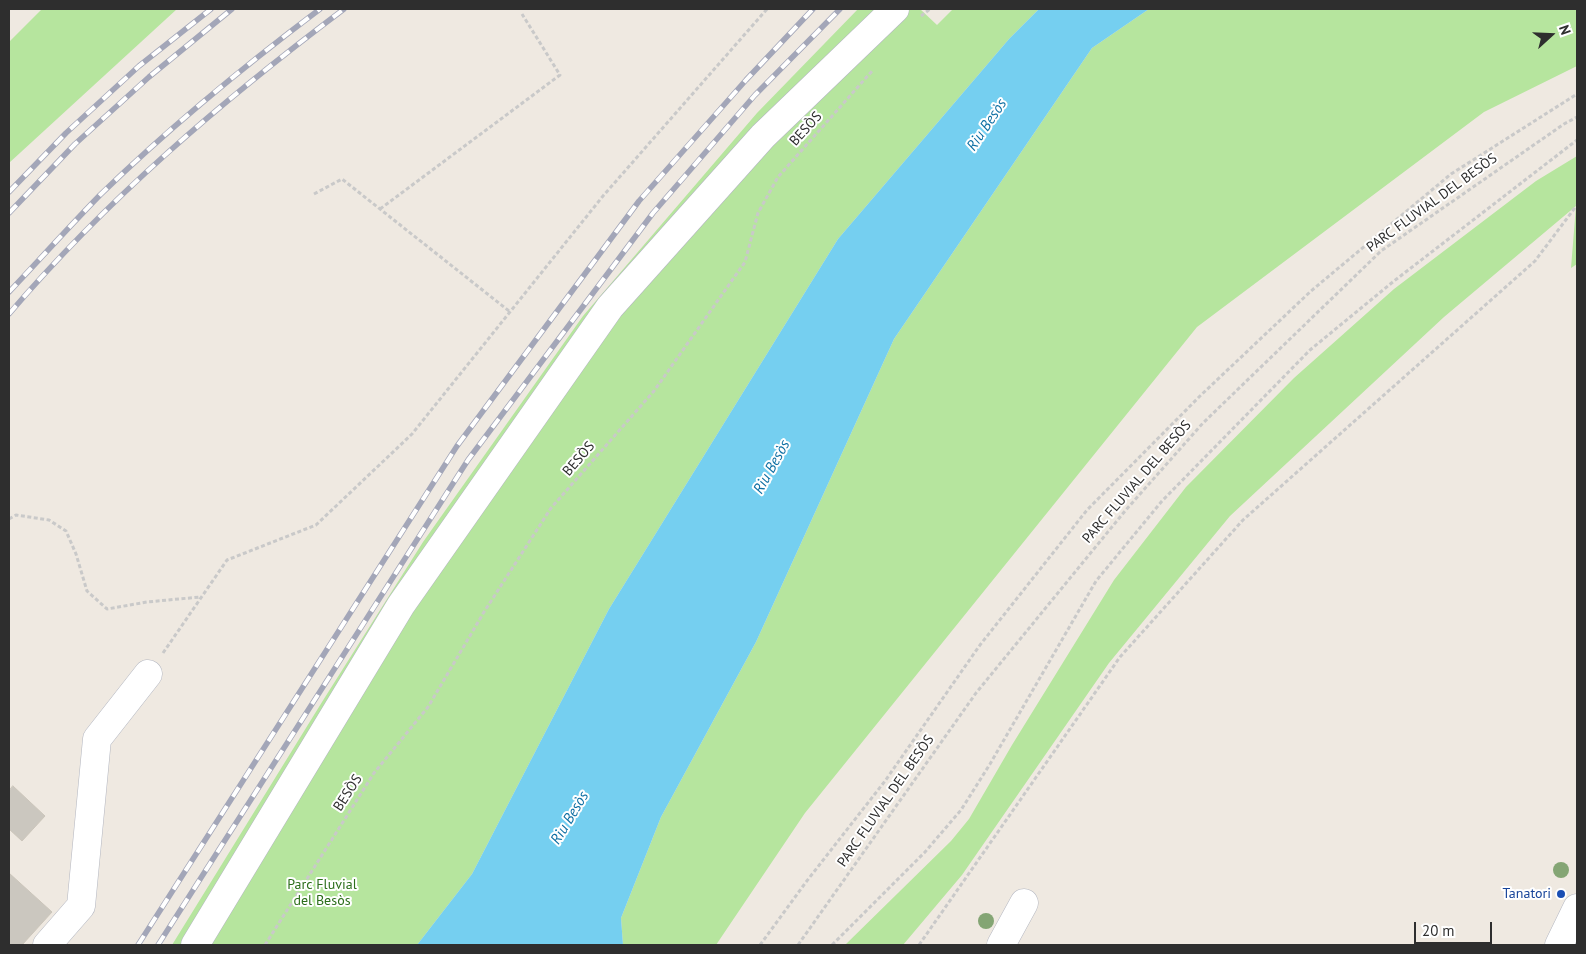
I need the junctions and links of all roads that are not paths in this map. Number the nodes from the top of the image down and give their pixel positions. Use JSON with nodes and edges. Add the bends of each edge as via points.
{"nodes":[{"id":1,"x":906,"y":14,"type":"edge"},
{"id":2,"x":148,"y":674,"type":"road end"},
{"id":3,"x":1024,"y":904,"type":"dead end"},
{"id":4,"x":1577,"y":908,"type":"edge"},
{"id":5,"x":47,"y":945,"type":"edge"},
{"id":6,"x":195,"y":945,"type":"edge"},
{"id":7,"x":1001,"y":945,"type":"edge"},
{"id":8,"x":1559,"y":945,"type":"edge"}],
"edges":[{"from":1,"to":6,"type":"street","via":[[762,136],[610,307],[402,605]]},
{"from":2,"to":5,"type":"street","via":[[97,738],[81,906]]},
{"from":3,"to":7,"type":"street"},
{"from":4,"to":8,"type":"street"}]}
